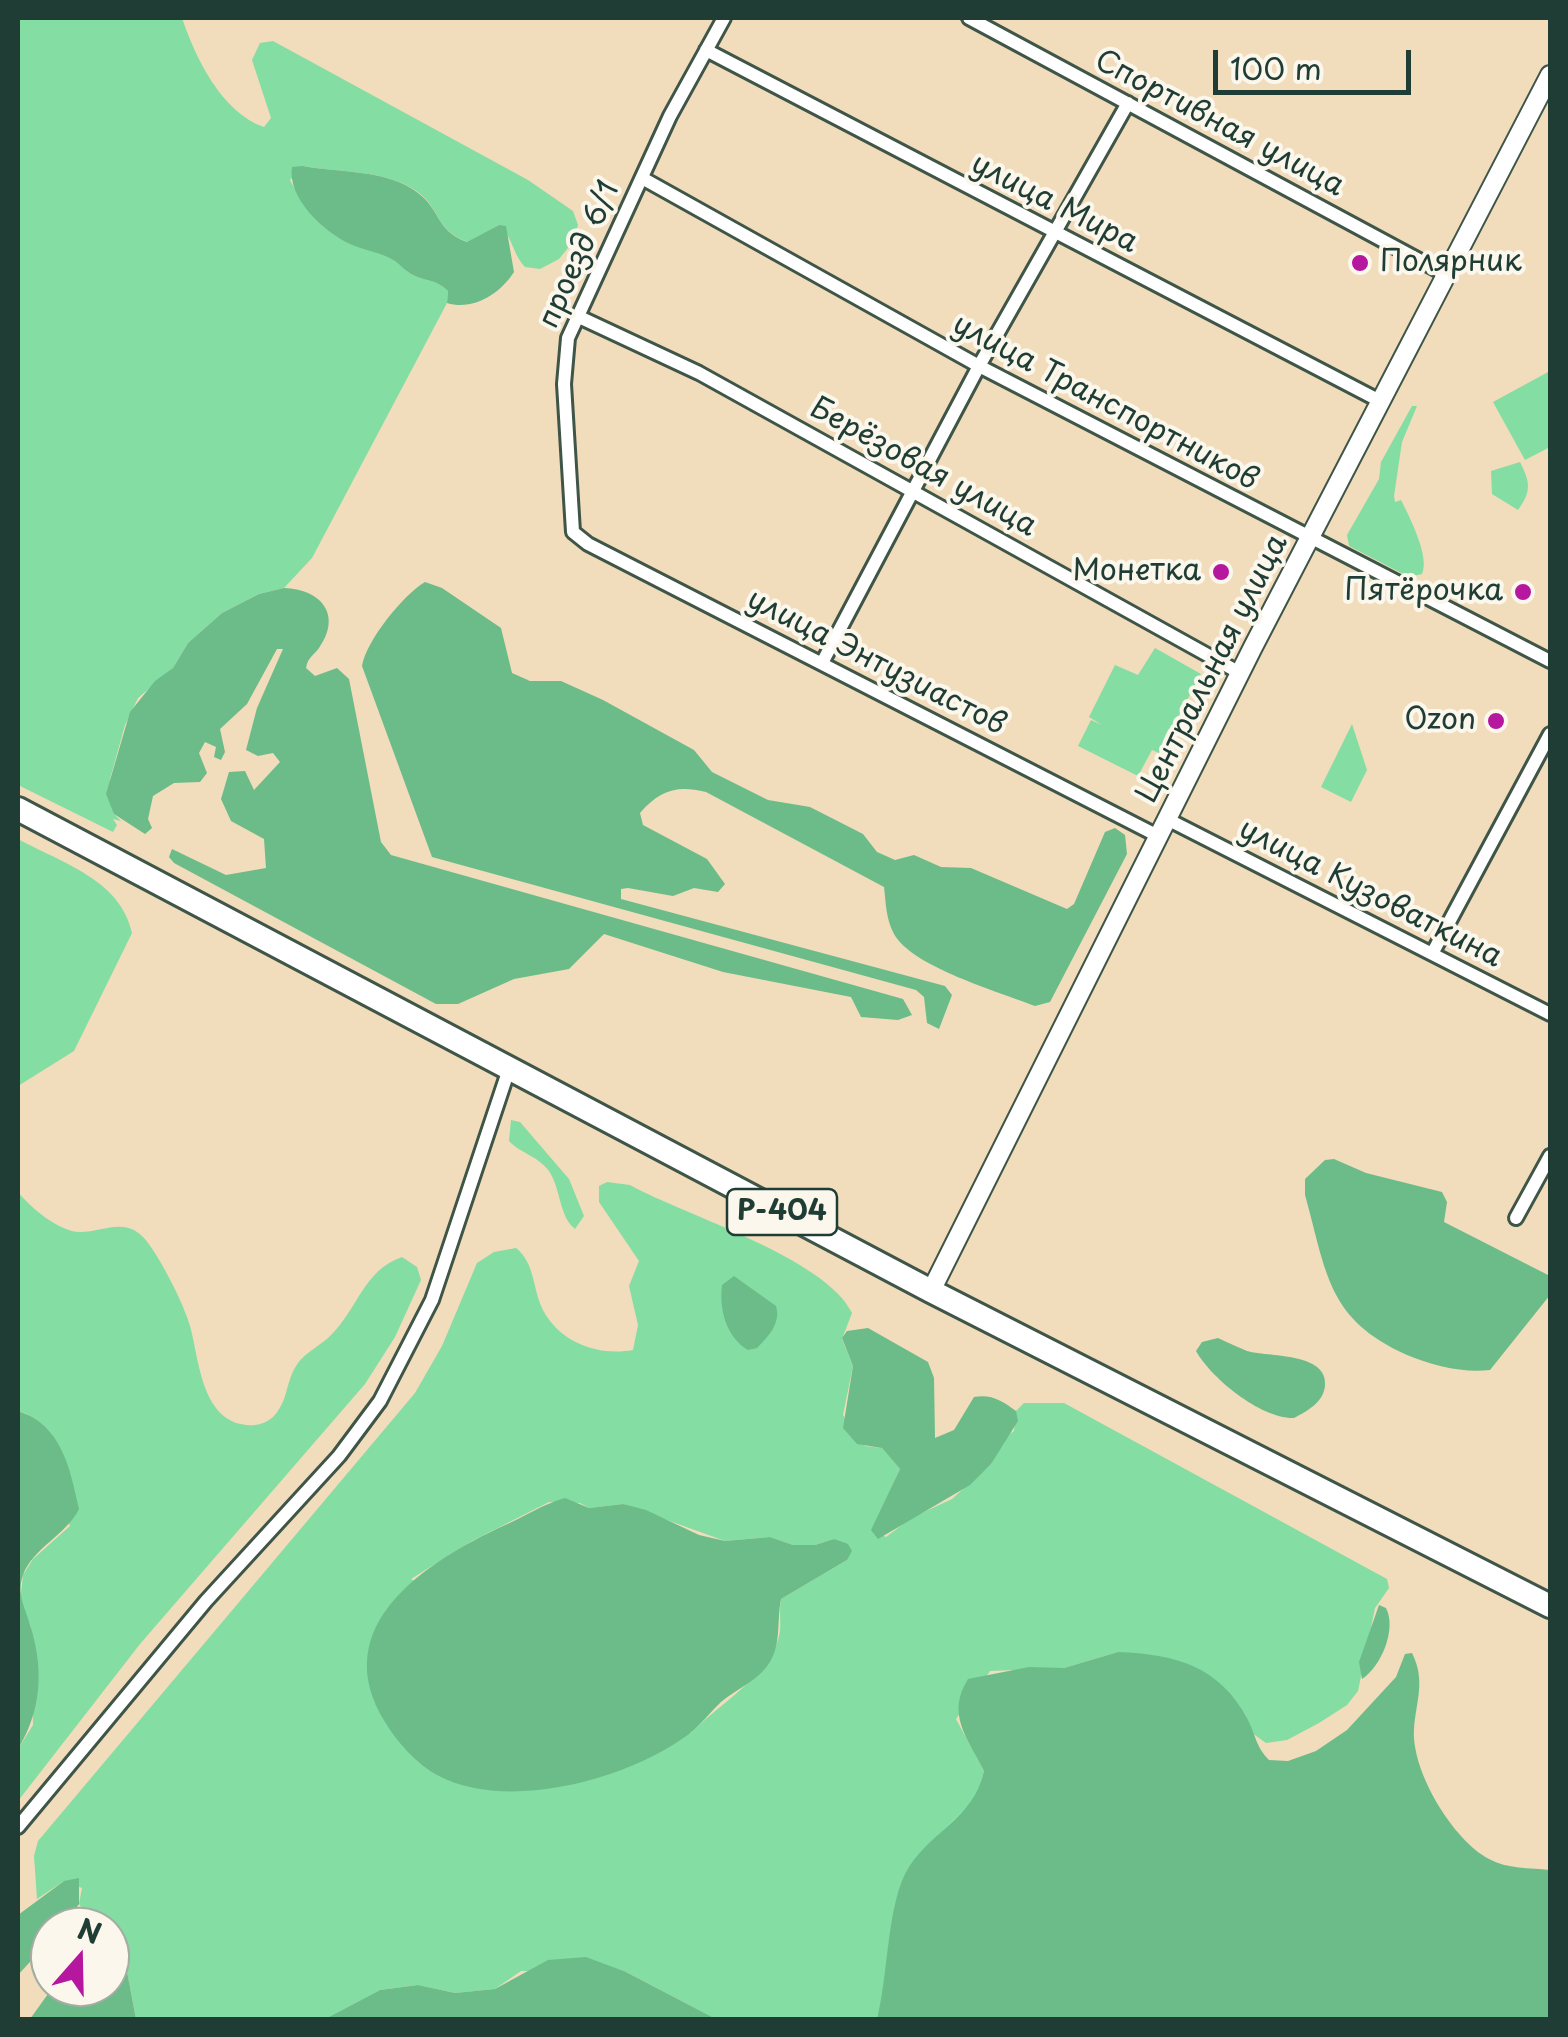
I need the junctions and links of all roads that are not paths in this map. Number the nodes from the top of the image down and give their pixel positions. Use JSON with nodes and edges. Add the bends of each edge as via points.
{"nodes":[{"id":1,"x":724,"y":18,"type":"edge"},
{"id":2,"x":970,"y":18,"type":"edge"},
{"id":3,"x":706,"y":50,"type":"junction"},
{"id":4,"x":1550,"y":75,"type":"edge"},
{"id":5,"x":1128,"y":103,"type":"junction"},
{"id":6,"x":642,"y":178,"type":"junction"},
{"id":7,"x":1052,"y":232,"type":"junction"},
{"id":8,"x":1445,"y":274,"type":"junction"},
{"id":9,"x":577,"y":316,"type":"junction"},
{"id":10,"x":979,"y":366,"type":"junction"},
{"id":11,"x":1380,"y":400,"type":"junction"},
{"id":12,"x":913,"y":492,"type":"junction"},
{"id":13,"x":573,"y":532,"type":"joint"},
{"id":14,"x":1310,"y":538,"type":"junction"},
{"id":15,"x":1550,"y":661,"type":"edge"},
{"id":16,"x":822,"y":663,"type":"junction"},
{"id":17,"x":1240,"y":673,"type":"junction"},
{"id":18,"x":1550,"y":734,"type":"edge"},
{"id":19,"x":18,"y":809,"type":"edge"},
{"id":20,"x":1162,"y":827,"type":"junction"},
{"id":21,"x":1433,"y":952,"type":"junction"},
{"id":22,"x":1550,"y":1014,"type":"edge"},
{"id":23,"x":509,"y":1069,"type":"junction"},
{"id":24,"x":1550,"y":1156,"type":"edge"},
{"id":25,"x":1516,"y":1218,"type":"dead end"},
{"id":26,"x":931,"y":1290,"type":"junction"},
{"id":27,"x":1550,"y":1606,"type":"edge"},
{"id":28,"x":18,"y":1827,"type":"edge"}],
"edges":[{"from":1,"to":3,"type":"street","name":"проезд 6/1"},
{"from":2,"to":5,"type":"street","name":"Спортивная улица"},
{"from":3,"to":6,"type":"street","name":"проезд 6/1"},
{"from":3,"to":7,"type":"street","name":"улица Мира"},
{"from":4,"to":8,"type":"street","name":"Центральная улица"},
{"from":5,"to":7,"type":"street"},
{"from":5,"to":8,"type":"street","name":"Спортивная улица"},
{"from":6,"to":9,"type":"street","name":"проезд 6/1"},
{"from":6,"to":10,"type":"street","name":"улица Транспортников"},
{"from":7,"to":10,"type":"street"},
{"from":7,"to":11,"type":"street","name":"улица Мира"},
{"from":8,"to":11,"type":"street","name":"Центральная улица"},
{"from":9,"to":12,"type":"street","name":"Берёзовая улица","via":[[699,372]]},
{"from":9,"to":13,"type":"street","name":"проезд 6/1","via":[[564,367]]},
{"from":10,"to":12,"type":"street"},
{"from":10,"to":14,"type":"street","name":"улица Транспортников"},
{"from":11,"to":14,"type":"street","name":"Центральная улица"},
{"from":12,"to":16,"type":"street"},
{"from":12,"to":17,"type":"street","name":"Берёзовая улица"},
{"from":13,"to":16,"type":"street","name":"улица Энтузиастов"},
{"from":14,"to":15,"type":"street","name":"улица Транспортников"},
{"from":14,"to":17,"type":"street","name":"Центральная улица"},
{"from":16,"to":20,"type":"street","name":"улица Энтузиастов"},
{"from":17,"to":20,"type":"street","name":"Центральная улица"},
{"from":18,"to":21,"type":"street"},
{"from":19,"to":23,"type":"highway","number":"Р-404"},
{"from":20,"to":21,"type":"street","name":"улица Кузоваткина"},
{"from":20,"to":26,"type":"street","name":"Центральная улица"},
{"from":21,"to":22,"type":"street","name":"улица Кузоваткина"},
{"from":23,"to":26,"type":"highway","number":"Р-404"},
{"from":23,"to":28,"type":"street","via":[[432,1300],[380,1400]]},
{"from":24,"to":25,"type":"street"},
{"from":26,"to":27,"type":"highway","number":"Р-404"}]}
